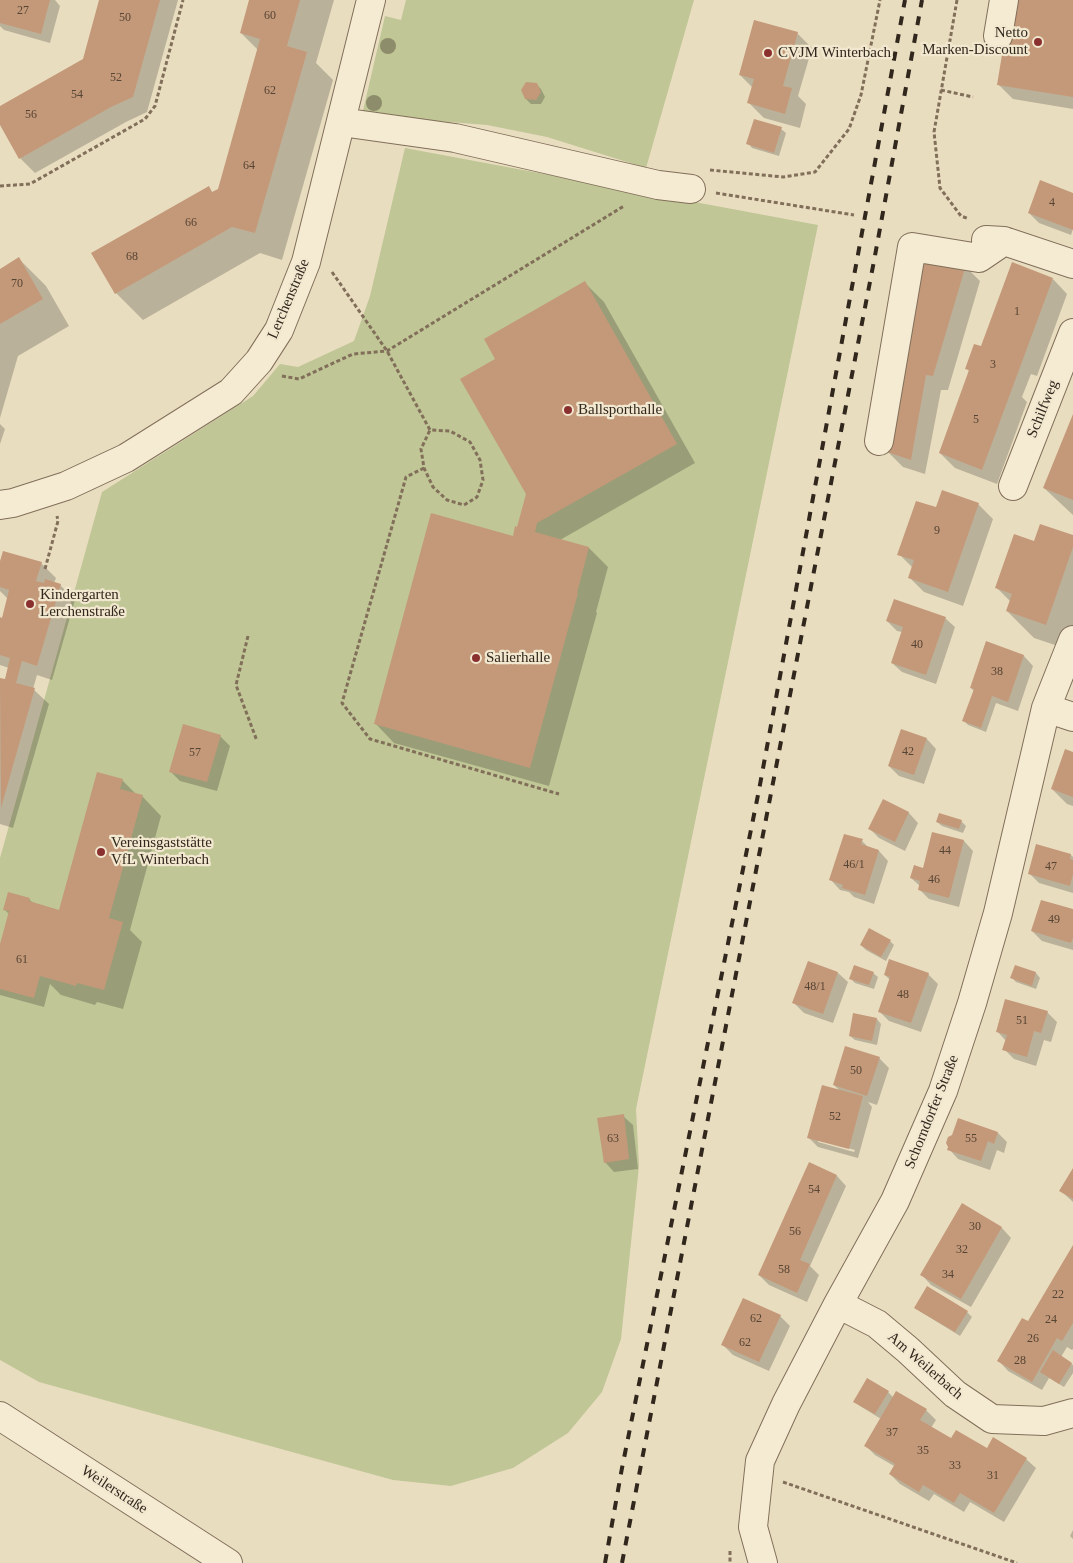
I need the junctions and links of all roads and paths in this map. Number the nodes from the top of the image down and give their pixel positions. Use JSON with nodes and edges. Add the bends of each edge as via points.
{"nodes":[{"id":1,"x":183,"y":0,"type":"edge"},
{"id":2,"x":371,"y":0,"type":"edge"},
{"id":3,"x":880,"y":0,"type":"edge"},
{"id":4,"x":957,"y":0,"type":"edge"},
{"id":5,"x":1004,"y":0,"type":"edge"},
{"id":6,"x":998,"y":36,"type":"dead end"},
{"id":7,"x":941,"y":90,"type":"junction"},
{"id":8,"x":973,"y":97,"type":"dead end"},
{"id":9,"x":341,"y":122,"type":"junction"},
{"id":10,"x":699,"y":179,"type":"junction"},
{"id":11,"x":658,"y":185,"type":"junction"},
{"id":12,"x":0,"y":186,"type":"edge"},
{"id":13,"x":854,"y":215,"type":"dead end"},
{"id":14,"x":993,"y":240,"type":"junction"},
{"id":15,"x":306,"y":262,"type":"junction"},
{"id":16,"x":1073,"y":264,"type":"edge"},
{"id":17,"x":1073,"y":333,"type":"edge"},
{"id":18,"x":386,"y":351,"type":"junction"},
{"id":19,"x":259,"y":361,"type":"junction"},
{"id":20,"x":430,"y":430,"type":"junction"},
{"id":21,"x":878,"y":441,"type":"dead end"},
{"id":22,"x":424,"y":468,"type":"junction"},
{"id":23,"x":1013,"y":486,"type":"dead end"},
{"id":24,"x":52,"y":491,"type":"junction"},
{"id":25,"x":0,"y":505,"type":"edge"},
{"id":26,"x":45,"y":569,"type":"dead end"},
{"id":27,"x":248,"y":636,"type":"dead end"},
{"id":28,"x":1073,"y":640,"type":"edge"},
{"id":29,"x":1046,"y":708,"type":"junction"},
{"id":30,"x":1073,"y":717,"type":"edge"},
{"id":31,"x":258,"y":741,"type":"dead end"},
{"id":32,"x":559,"y":794,"type":"dead end"},
{"id":33,"x":838,"y":1304,"type":"junction"},
{"id":34,"x":1073,"y":1413,"type":"edge"},
{"id":35,"x":0,"y":1416,"type":"edge"},
{"id":36,"x":759,"y":1473,"type":"junction"},
{"id":37,"x":228,"y":1563,"type":"edge"},
{"id":38,"x":763,"y":1563,"type":"edge"},
{"id":39,"x":1016,"y":1563,"type":"edge"}],
"edges":[{"from":1,"to":12,"type":"path","via":[[155,106],[145,120],[30,184]]},
{"from":2,"to":9,"type":"street","name":"Lerchenstraße"},
{"from":3,"to":10,"type":"path","via":[[861,94],[849,129],[815,172],[783,177]]},
{"from":4,"to":7,"type":"path"},
{"from":5,"to":6,"type":"street"},
{"from":7,"to":8,"type":"path"},
{"from":7,"to":14,"type":"path","via":[[934,132],[940,188],[961,216],[991,227]]},
{"from":9,"to":11,"type":"street","via":[[455,138]]},
{"from":9,"to":15,"type":"street","name":"Lerchenstraße"},
{"from":10,"to":11,"type":"street"},
{"from":10,"to":13,"type":"path"},
{"from":11,"to":18,"type":"path"},
{"from":14,"to":16,"type":"street"},
{"from":14,"to":21,"type":"street","via":[[979,258],[912,247]]},
{"from":15,"to":18,"type":"path","via":[[331,271]]},
{"from":15,"to":19,"type":"street","name":"Lerchenstraße","via":[[279,330]]},
{"from":17,"to":23,"type":"street","name":"Schilfweg"},
{"from":18,"to":19,"type":"path","via":[[354,354],[299,379],[275,375]]},
{"from":18,"to":20,"type":"path"},
{"from":19,"to":24,"type":"street","name":"Lerchenstraße","via":[[231,392],[126,458]]},
{"from":20,"to":22,"type":"path","via":[[421,449]]},
{"from":20,"to":22,"type":"path","via":[[450,431],[470,442],[480,460],[483,480],[477,497],[464,505],[447,500],[433,487]]},
{"from":22,"to":32,"type":"path","via":[[406,477],[342,703],[370,739]]},
{"from":24,"to":25,"type":"street","name":"Lerchenstraße"},
{"from":24,"to":26,"type":"path","via":[[58,521]]},
{"from":27,"to":31,"type":"path","via":[[236,685]]},
{"from":28,"to":29,"type":"street","name":"Schorndorfer Straße"},
{"from":29,"to":30,"type":"street"},
{"from":29,"to":33,"type":"street","name":"Schorndorfer Straße","via":[[998,913],[943,1091],[895,1201]]},
{"from":33,"to":34,"type":"street","name":"Am Weilerbach","via":[[876,1324],[955,1394],[992,1419],[1044,1421]]},
{"from":33,"to":36,"type":"street","name":"Schorndorfer Straße","via":[[786,1404],[760,1461]]},
{"from":35,"to":37,"type":"street","name":"Weilerstraße"},
{"from":36,"to":38,"type":"street","name":"Schorndorfer Straße","via":[[753,1527]]},
{"from":36,"to":39,"type":"path"}]}
